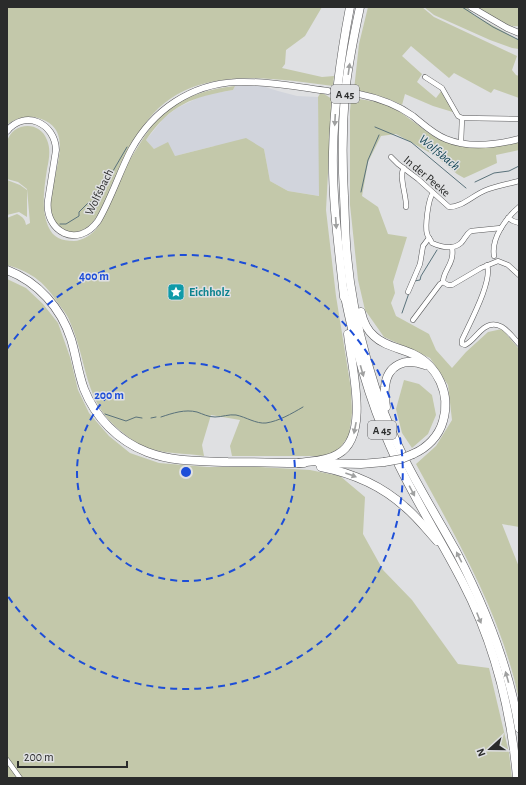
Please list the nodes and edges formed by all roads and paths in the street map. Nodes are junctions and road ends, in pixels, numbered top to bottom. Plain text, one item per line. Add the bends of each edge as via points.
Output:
1 (350, 7) edge
2 (360, 7) edge
3 (471, 7) edge
4 (510, 30) junction
5 (519, 30) edge
6 (519, 34) edge
7 (347, 53) junction
8 (425, 76) dead end
9 (328, 91) tunnel mouth
10 (359, 94) tunnel mouth
11 (462, 118) junction
12 (519, 119) edge
13 (7, 131) edge
14 (519, 139) edge
15 (461, 143) junction
16 (391, 157) dead end
17 (404, 168) junction
18 (519, 182) edge
19 (433, 193) junction
20 (406, 207) dead end
21 (519, 207) edge
22 (508, 218) junction
23 (519, 223) edge
24 (502, 228) junction
25 (429, 238) junction
26 (452, 247) junction
27 (494, 256) dead end
28 (487, 265) junction
29 (7, 270) edge
30 (349, 272) junction
31 (519, 275) edge
32 (443, 282) junction
33 (344, 292) junction
34 (408, 292) dead end
35 (413, 320) dead end
36 (519, 344) edge
37 (433, 371) junction
38 (389, 425) junction
39 (299, 463) junction
40 (449, 556) junction
41 (519, 728) edge
42 (7, 760) edge
43 (20, 778) edge
44 (517, 778) edge

1 - 7 highway, A 45
2 - 7 highway, A 45
3 - 4 main road
4 - 5 main road
4 - 6 main road
30 -> 7 highway, A 45 via 342,158
7 -> 33 highway, A 45 via 335,115 333,152 336,224
8 - 11 street via 442,88 458,116
9 - 13 main road, Wolfsbach via 236,82 207,86 180,98 158,114 143,131 131,150 98,222 80,235 69,235 58,230 49,217 47,209 56,150 52,132 39,122 28,120 18,122
10 - 15 main road via 389,102 440,136
11 - 12 street
11 - 15 street
14 - 15 main road via 493,144
16 - 17 street, In der Peeke
17 - 19 street, In der Peeke
17 - 20 street via 401,175
18 - 19 street, In der Peeke via 485,190 454,207 447,206
19 - 25 street via 429,199 426,227
21 - 22 street
22 - 23 street
22 - 24 street
24 - 26 street via 472,231
24 - 27 street via 497,235
25 - 26 street via 432,243
25 - 34 street via 423,246 420,264
26 - 32 street via 452,257
28 - 31 street via 501,262
28 - 32 street via 452,285
28 - 36 street via 486,282 462,344 473,340 483,329 493,325 500,325 506,329
29 - 39 highway via 34,285 56,309 68,330 88,398 99,416 120,437 147,452 179,460
30 - 37 highway via 362,319 369,332 386,344 422,359
30 - 38 highway, A 45 via 367,359
32 - 35 street
33 -> 39 highway via 356,396 354,434 348,446 337,455
33 -> 40 highway, A 45 via 359,362 382,429
37 - 38 highway via 412,361 401,363 391,371 384,389
37 - 39 highway, bridge via 441,383 445,397 444,418 434,438 425,447 402,459 384,462
41 -> 38 highway, A 45 via 506,674 483,607
39 -> 40 highway via 342,472 389,494 410,512
40 -> 44 highway, A 45 via 476,610 501,683
42 - 43 street

